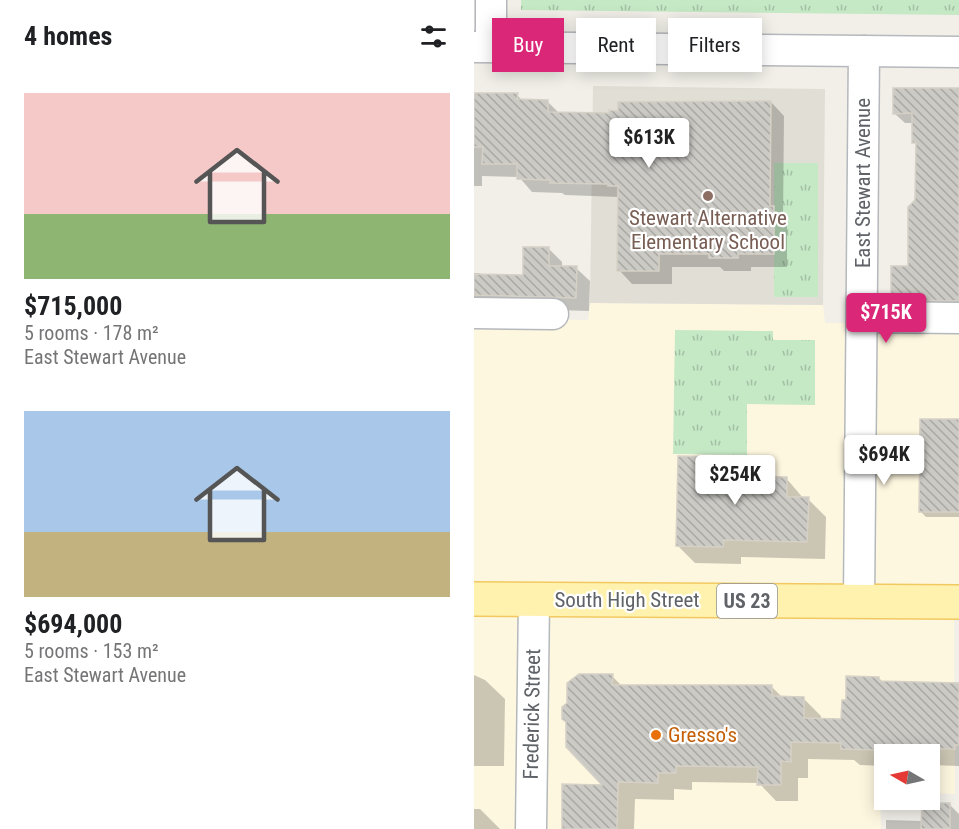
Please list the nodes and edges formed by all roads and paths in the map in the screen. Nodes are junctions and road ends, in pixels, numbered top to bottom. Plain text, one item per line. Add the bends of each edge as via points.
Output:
1 (491, 0) edge
2 (482, 47) edge
3 (864, 51) junction
4 (959, 52) edge
5 (474, 313) edge
6 (552, 314) dead end
7 (862, 317) junction
8 (959, 318) edge
9 (474, 599) edge
10 (534, 600) junction
11 (859, 602) junction
12 (959, 602) edge
13 (531, 829) edge

1 - 2 street
2 - 3 street
3 - 4 street
3 - 7 street, East Stewart Avenue
5 - 6 street
7 - 8 street
7 - 11 street, East Stewart Avenue
9 - 10 main road, South High Street / US 23
10 - 11 main road, South High Street / US 23
10 - 13 street, Frederick Street
11 - 12 main road, South High Street / US 23

